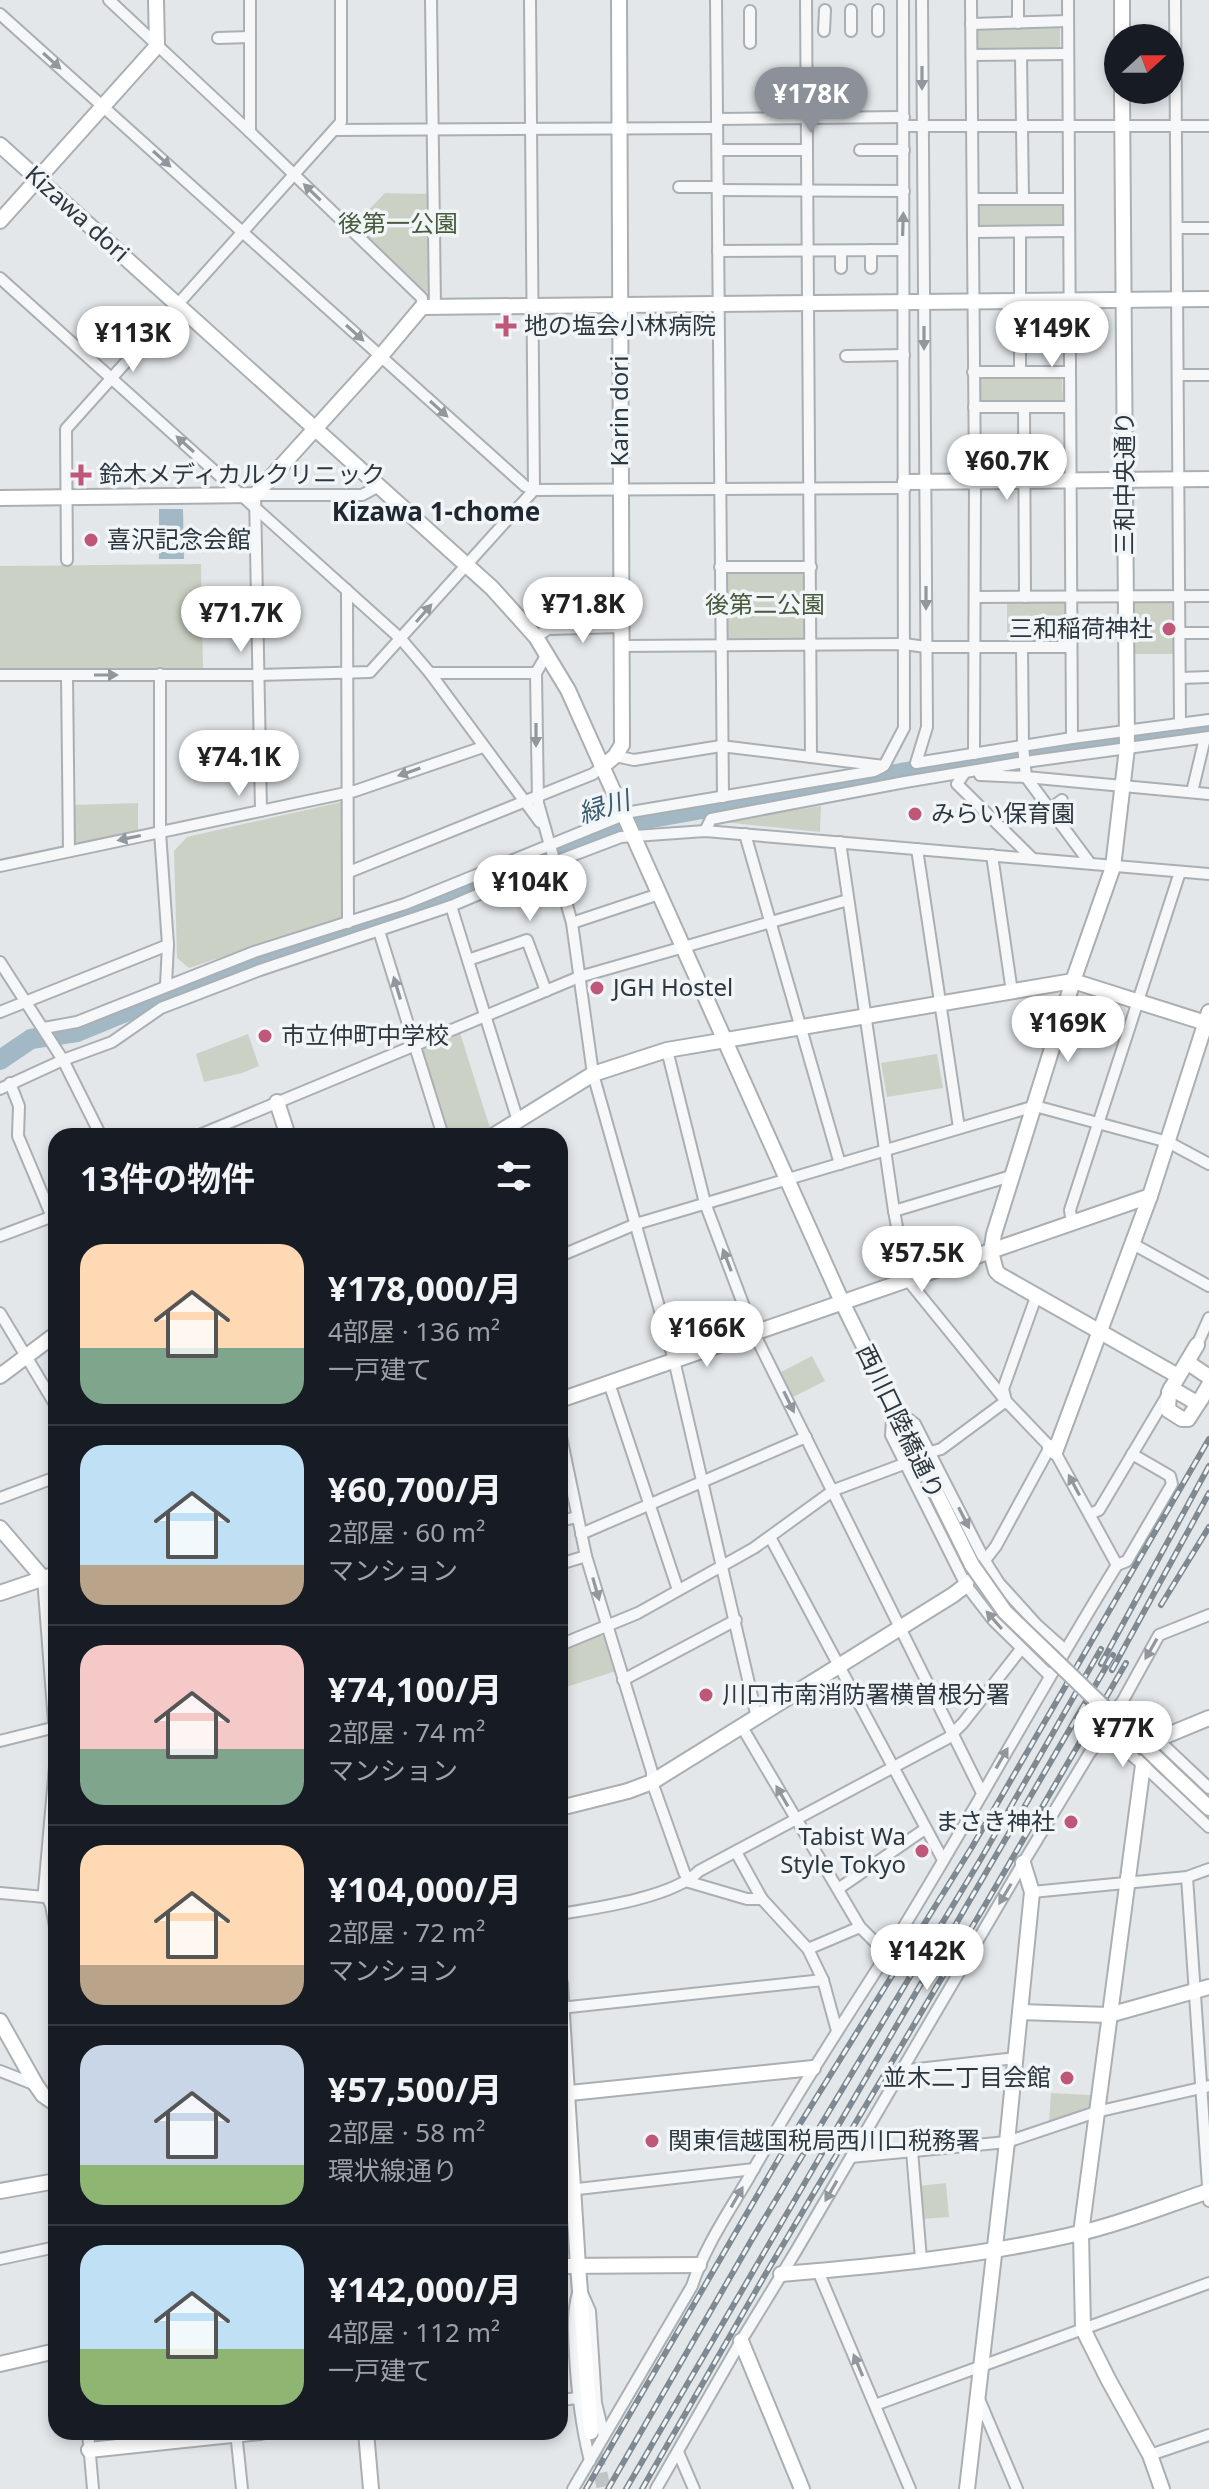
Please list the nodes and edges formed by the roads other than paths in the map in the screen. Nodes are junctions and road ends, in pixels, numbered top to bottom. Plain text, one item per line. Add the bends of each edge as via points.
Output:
1 (109, 0) edge
2 (156, 0) edge
3 (250, 0) edge
4 (341, 0) edge
5 (431, 0) edge
6 (530, 0) edge
7 (619, 0) edge
8 (716, 0) edge
9 (806, 0) edge
10 (903, 0) edge
11 (922, 0) edge
12 (971, 0) edge
13 (1018, 0) edge
14 (1068, 0) edge
15 (1122, 0) edge
16 (1175, 0) edge
17 (825, 10) dead end
18 (851, 10) dead end
19 (878, 10) dead end
20 (750, 11) dead end
21 (0, 14) edge
22 (1068, 21) junction
23 (1018, 23) junction
24 (971, 24) junction
25 (1122, 24) edge
26 (824, 31) dead end
27 (851, 31) dead end
28 (878, 31) dead end
29 (250, 37) junction
30 (218, 38) dead end
31 (750, 43) dead end
32 (157, 46) junction
33 (1068, 54) junction
34 (972, 55) junction
35 (1021, 55) junction
36 (1122, 104) edge
37 (104, 107) junction
38 (807, 118) junction
39 (904, 122) junction
40 (717, 123) junction
41 (1069, 126) junction
42 (1175, 126) junction
43 (1209, 126) edge
44 (923, 127) junction
45 (972, 127) junction
46 (1021, 127) junction
47 (1123, 127) junction
48 (530, 128) junction
49 (619, 128) junction
50 (335, 130) junction
51 (432, 130) junction
52 (250, 132) junction
53 (0, 145) edge
54 (718, 150) junction
55 (807, 150) junction
56 (860, 150) dead end
57 (904, 150) junction
58 (294, 174) junction
59 (39, 180) junction
60 (679, 187) dead end
61 (718, 188) junction
62 (807, 191) junction
63 (904, 191) junction
64 (973, 199) junction
65 (1023, 199) junction
66 (1069, 199) junction
67 (0, 221) edge
68 (1177, 228) junction
69 (1209, 228) edge
70 (1069, 231) junction
71 (243, 232) junction
72 (973, 232) junction
73 (1020, 232) junction
74 (871, 250) junction
75 (903, 250) junction
76 (718, 251) junction
77 (808, 251) junction
78 (841, 251) junction
79 (841, 268) dead end
80 (871, 268) dead end
81 (0, 278) edge
82 (1209, 299) edge
83 (1123, 300) junction
84 (1177, 300) junction
85 (924, 301) junction
86 (972, 301) junction
87 (1020, 301) junction
88 (1069, 301) junction
89 (808, 302) junction
90 (903, 302) junction
91 (717, 303) junction
92 (177, 304) junction
93 (620, 304) junction
94 (531, 305) junction
95 (429, 307) junction
96 (904, 355) junction
97 (846, 356) dead end
98 (380, 357) junction
99 (973, 372) junction
100 (1020, 372) junction
101 (1069, 372) junction
102 (1178, 375) junction
103 (1209, 375) edge
104 (112, 378) junction
105 (974, 407) junction
106 (1024, 407) junction
107 (1069, 407) junction
108 (315, 428) junction
109 (1125, 479) junction
110 (1179, 479) junction
111 (1209, 479) edge
112 (1023, 480) junction
113 (1070, 480) junction
114 (975, 481) junction
115 (925, 482) junction
116 (905, 485) junction
117 (379, 486) junction
118 (810, 489) junction
119 (534, 490) junction
120 (720, 490) junction
121 (621, 491) junction
122 (66, 497) junction
123 (0, 498) edge
124 (251, 499) junction
125 (67, 560) dead end
126 (467, 565) junction
127 (720, 567) junction
128 (811, 567) junction
129 (347, 590) junction
130 (1125, 596) junction
131 (1179, 596) junction
132 (1209, 596) edge
133 (976, 597) junction
134 (1025, 597) junction
135 (1070, 597) junction
136 (621, 627) junction
137 (1180, 633) junction
138 (1209, 633) edge
139 (536, 637) junction
140 (401, 639) junction
141 (812, 644) junction
142 (904, 644) junction
143 (720, 645) junction
144 (621, 646) junction
145 (926, 647) junction
146 (975, 647) junction
147 (1022, 647) junction
148 (1071, 647) junction
149 (547, 654) junction
150 (347, 673) junction
151 (430, 673) junction
152 (536, 673) junction
153 (160, 674) junction
154 (0, 675) edge
155 (67, 675) junction
156 (258, 675) junction
157 (1209, 677) edge
158 (1180, 678) junction
159 (1209, 720) edge
160 (1180, 724) junction
161 (1126, 731) junction
162 (1072, 738) junction
163 (1207, 738) edge
164 (721, 746) junction
165 (1023, 746) junction
166 (483, 747) junction
167 (1127, 748) junction
168 (974, 754) junction
169 (615, 756) junction
170 (811, 757) junction
171 (1025, 762) junction
172 (884, 766) junction
173 (602, 767) junction
174 (962, 774) junction
175 (1026, 777) junction
176 (1122, 786) junction
177 (349, 792) junction
178 (1192, 792) junction
179 (1209, 794) edge
180 (537, 796) junction
181 (723, 797) junction
182 (1062, 800) dead end
183 (524, 801) junction
184 (1050, 809) junction
185 (261, 811) junction
186 (624, 816) junction
187 (546, 830) junction
188 (705, 831) junction
189 (160, 832) junction
190 (745, 834) junction
191 (632, 835) junction
192 (840, 842) junction
193 (550, 844) junction
194 (917, 849) junction
195 (69, 851) junction
196 (992, 855) junction
197 (1031, 857) junction
198 (555, 861) junction
199 (1089, 862) junction
200 (0, 866) edge
201 (1113, 867) junction
202 (349, 872) junction
203 (1180, 872) junction
204 (1209, 874) edge
205 (659, 894) junction
206 (848, 900) junction
207 (451, 906) junction
208 (348, 923) junction
209 (572, 923) junction
210 (769, 923) junction
211 (379, 931) junction
212 (168, 945) junction
213 (682, 946) junction
214 (468, 960) junction
215 (0, 962) edge
216 (579, 977) junction
217 (1073, 981) junction
218 (166, 985) junction
219 (546, 991) junction
220 (1012, 992) junction
221 (1139, 1001) junction
222 (26, 1002) junction
223 (940, 1004) junction
224 (0, 1012) edge
225 (485, 1016) junction
226 (865, 1016) junction
227 (1208, 1019) edge
228 (800, 1027) junction
229 (44, 1028) junction
230 (723, 1039) junction
231 (415, 1046) junction
232 (667, 1050) junction
233 (62, 1059) junction
234 (593, 1074) junction
235 (5, 1086) edge
236 (277, 1102) junction
237 (1035, 1106) junction
238 (518, 1121) junction
239 (1099, 1124) junction
240 (97, 1128) edge
241 (216, 1128) edge
242 (285, 1128) edge
243 (441, 1128) edge
244 (506, 1128) edge
245 (959, 1128) junction
246 (1168, 1142) junction
247 (886, 1150) junction
248 (840, 1164) junction
249 (1209, 1164) edge
250 (1011, 1176) junction
251 (787, 1180) junction
252 (1150, 1196) junction
253 (48, 1203) edge
254 (705, 1203) junction
255 (894, 1211) junction
256 (48, 1218) edge
257 (636, 1224) junction
258 (1072, 1224) junction
259 (0, 1236) edge
260 (1133, 1244) junction
261 (991, 1252) junction
262 (568, 1253) edge
263 (907, 1279) junction
264 (1209, 1286) edge
265 (1036, 1297) junction
266 (842, 1302) junction
267 (0, 1313) edge
268 (1209, 1318) edge
269 (1100, 1332) junction
270 (754, 1333) junction
271 (48, 1340) edge
272 (1197, 1345) joint
273 (26, 1356) junction
274 (674, 1360) junction
275 (0, 1376) edge
276 (1209, 1377) edge
277 (1176, 1380) junction
278 (609, 1383) junction
279 (1209, 1385) edge
280 (48, 1393) edge
281 (568, 1397) edge
282 (1006, 1401) junction
283 (893, 1407) junction
284 (806, 1437) junction
285 (1052, 1449) junction
286 (931, 1452) junction
287 (1132, 1454) junction
288 (904, 1464) junction
289 (568, 1472) edge
290 (48, 1480) edge
291 (703, 1481) junction
292 (834, 1490) junction
293 (0, 1498) edge
294 (648, 1505) junction
295 (1090, 1514) junction
296 (577, 1517) junction
297 (568, 1519) edge
298 (0, 1528) edge
299 (581, 1534) junction
300 (770, 1537) junction
301 (586, 1556) junction
302 (568, 1562) edge
303 (978, 1563) junction
304 (723, 1564) junction
305 (1117, 1565) junction
306 (48, 1575) edge
307 (48, 1576) edge
308 (48, 1585) edge
309 (966, 1585) junction
310 (678, 1590) junction
311 (0, 1593) edge
312 (1209, 1615) edge
313 (736, 1620) junction
314 (607, 1627) junction
315 (902, 1627) junction
316 (48, 1631) edge
317 (568, 1642) edge
318 (1021, 1649) junction
319 (1064, 1649) junction
320 (840, 1666) junction
321 (1049, 1675) junction
322 (623, 1680) junction
323 (1120, 1704) junction
324 (757, 1718) junction
325 (1209, 1718) edge
326 (742, 1727) junction
327 (48, 1729) edge
328 (1105, 1733) junction
329 (953, 1734) junction
330 (1158, 1739) junction
331 (0, 1741) edge
332 (1143, 1765) junction
333 (894, 1767) junction
334 (652, 1782) junction
335 (1209, 1788) edge
336 (982, 1793) junction
337 (568, 1804) edge
338 (1209, 1808) edge
339 (796, 1819) junction
340 (1209, 1827) edge
341 (925, 1829) junction
342 (48, 1846) edge
343 (736, 1852) junction
344 (943, 1860) junction
345 (1023, 1863) junction
346 (1209, 1869) edge
347 (1187, 1877) junction
348 (689, 1882) junction
349 (1126, 1883) junction
350 (838, 1889) junction
351 (1032, 1892) junction
352 (0, 1893) edge
353 (48, 1894) edge
354 (48, 1897) edge
355 (762, 1899) junction
356 (568, 1913) edge
357 (860, 1927) junction
358 (808, 1949) junction
359 (887, 1954) junction
360 (823, 1980) junction
361 (1202, 1990) edge
362 (568, 2007) edge
363 (1020, 2012) junction
364 (1109, 2015) junction
365 (0, 2021) edge
366 (837, 2031) junction
367 (1016, 2058) junction
368 (813, 2068) junction
369 (0, 2071) edge
370 (900, 2071) junction
371 (36, 2085) junction
372 (1204, 2087) edge
373 (568, 2093) edge
374 (48, 2098) edge
375 (1096, 2112) junction
376 (1007, 2142) junction
377 (912, 2151) junction
378 (851, 2157) junction
379 (754, 2169) junction
380 (48, 2182) edge
381 (568, 2190) edge
382 (0, 2191) edge
383 (1208, 2191) edge
384 (1209, 2201) edge
385 (568, 2203) edge
386 (1081, 2233) junction
387 (48, 2249) edge
388 (994, 2249) junction
389 (0, 2259) edge
390 (921, 2259) junction
391 (699, 2265) junction
392 (568, 2266) edge
393 (578, 2266) junction
394 (818, 2271) junction
395 (781, 2274) junction
396 (1209, 2283) edge
397 (579, 2286) junction
398 (1083, 2329) junction
399 (741, 2341) junction
400 (48, 2353) edge
401 (0, 2364) edge
402 (981, 2366) junction
403 (978, 2395) junction
404 (578, 2398) junction
405 (568, 2399) edge
406 (875, 2405) junction
407 (598, 2434) junction
408 (1209, 2435) edge
409 (88, 2440) edge
410 (175, 2440) edge
411 (237, 2440) edge
412 (367, 2440) edge
413 (89, 2450) junction
414 (678, 2452) junction
415 (1150, 2455) junction
416 (590, 2461) junction
417 (93, 2489) edge
418 (242, 2489) edge
419 (371, 2489) edge
420 (573, 2489) edge
421 (656, 2489) edge
422 (694, 2489) edge
423 (802, 2489) edge
424 (910, 2489) edge
425 (967, 2489) edge
426 (1017, 2489) edge
427 (1162, 2489) edge

1 - 32 street
2 - 32 street
3 - 29 street
4 - 50 street via 341,122
5 - 51 street
6 - 48 street
7 - 49 street, Karin dori
8 - 40 street
9 - 38 street
10 - 39 street
11 -> 44 street
12 - 24 street
13 - 23 street
14 - 22 street
15 - 25 street
16 - 42 street
17 - 26 street
18 - 27 street
19 - 28 street
20 - 31 street
21 -> 37 street
22 - 23 street
22 - 33 street
23 - 24 street
24 - 34 street
29 - 30 street
29 - 52 street
32 - 37 street
32 - 52 street
33 - 35 street
33 - 41 street
34 - 35 street
34 - 45 street
35 - 46 street
36 - 47 street, 三和中央通り
37 - 59 street
37 -> 71 street
38 - 39 street
38 - 40 street
38 - 55 street
39 - 44 street
39 - 57 street
40 - 49 street
40 - 54 street
41 - 46 street
41 - 47 street
41 - 66 street
42 - 43 street
42 - 47 street
42 - 68 street
44 - 45 street
44 - 85 street
45 - 46 street
45 - 64 street
46 - 65 street
47 - 83 street, 三和中央通り
48 - 49 street
48 - 51 street
48 - 94 street
49 - 93 street, Karin dori
50 - 51 street
50 - 58 street
51 - 95 street
52 - 58 street
53 - 59 street, Kizawa dori
54 - 55 street
54 - 61 street
55 - 62 street
56 - 57 street
57 - 63 street
58 - 71 street
95 -> 58 street
59 - 67 street
59 - 92 street, Kizawa dori
60 - 61 street
61 - 62 street
61 - 76 street
62 - 63 street
62 - 77 street
75 -> 63 street
64 - 65 street
64 - 72 street
65 - 66 street
66 - 70 street
68 - 69 street
68 - 84 street
70 - 73 street
70 - 88 street
71 - 92 street
71 -> 98 street
72 - 73 street
72 - 86 street
73 - 87 street
74 - 75 street
74 - 78 street
74 - 80 street
75 - 90 street
76 - 77 street
76 - 91 street
77 - 78 street
77 - 89 street
78 - 79 street
81 - 104 street
82 - 84 street
83 - 84 street
83 - 88 street
83 - 109 street, 三和中央通り
84 - 102 street
85 - 86 street
85 - 90 street
85 -> 115 street
86 - 87 street
86 - 99 street
87 - 88 street
87 - 100 street
88 - 101 street
89 - 90 street
89 - 91 street
89 - 118 street
90 - 96 street
91 - 93 street
91 - 120 street
92 - 104 street
92 - 108 street, Kizawa dori
93 - 94 street
93 - 121 street, Karin dori
94 - 95 street
94 - 119 street
95 - 98 street
96 - 97 street
96 - 116 street
98 - 108 street
98 -> 119 street
99 - 100 street
99 - 105 street
100 - 101 street
101 - 107 street
102 - 103 street
102 - 110 street
104 - 122 street via 66,429
124 -> 104 street
105 - 106 street
105 - 114 street
106 - 107 street
106 - 112 street
107 - 113 street
108 - 117 street, Kizawa dori
108 - 124 street
109 - 110 street
109 - 113 street
109 - 130 street, 三和中央通り
110 - 111 street
110 - 131 street
112 - 113 street
112 - 114 street
112 - 134 street
113 - 135 street
114 - 115 street
114 - 133 street
115 - 116 street
115 -> 145 street
116 - 118 street
116 - 142 street
117 - 124 street via 362,495
117 - 126 street, Kizawa dori
118 - 120 street
118 - 128 street
119 - 121 street
119 - 126 street
120 - 121 street
120 - 127 street
121 - 136 street, Karin dori
122 - 123 street
122 - 124 street
122 - 125 street
124 - 129 street
124 - 156 street
126 - 139 street, Kizawa dori
140 -> 126 street
127 - 128 street
127 - 143 street
128 - 141 street
129 - 140 street
129 - 150 street
130 - 131 street
130 - 135 street
130 - 161 street, 三和中央通り
131 - 132 street
131 - 137 street
133 - 134 street
133 - 146 street
134 - 135 street
135 - 148 street
136 - 139 street via 548,629
136 - 144 street, Karin dori
137 - 138 street
137 - 158 street
139 - 149 street, Kizawa dori
140 - 150 street via 370,672
140 - 151 street
141 - 142 street
141 - 143 street
141 - 170 street
142 - 145 street
142 - 172 street via 904,728
143 - 144 street
143 - 164 street
144 - 169 street, Karin dori via 622,745
145 - 146 street
145 - 168 street via 927,727 916,763
146 - 147 street
146 - 168 street
147 - 148 street
147 - 165 street
148 - 162 street
149 - 152 street
149 - 173 street, Kizawa dori
150 - 156 street
150 - 177 street
151 - 152 street
151 - 166 street
152 -> 180 street
155 -> 153 street
153 - 156 street
153 - 189 street
154 - 155 street
155 - 195 street
156 - 185 street
157 - 158 street
158 - 160 street
159 - 160 street
160 - 161 street
161 - 162 street
161 - 167 street, 三和中央通り
162 - 165 street
163 - 167 street
163 - 178 street
164 - 169 street via 634,760
164 - 170 street
164 - 181 street
165 - 168 street
165 - 171 street
166 -> 177 street
166 - 183 street
167 - 171 street
167 - 176 street
169 - 173 street
170 - 172 street
171 - 174 street
171 - 175 street
172 - 181 street
173 - 180 street
173 - 186 street, Kizawa dori
174 - 175 street
174 - 188 street via 726,815 711,819
174 - 197 street via 957,784
175 - 176 street
175 - 184 street
176 - 178 street
176 - 201 street
177 - 185 street
177 - 202 street
178 - 179 street
180 - 183 street
180 - 187 street
181 - 186 street
182 - 184 street
183 - 187 street
183 - 202 street
184 - 199 street
185 - 189 street
186 - 191 street, Kizawa dori
186 - 193 street
187 - 193 street
188 - 190 street
188 - 191 street
189 -> 195 street
189 - 212 street
190 - 192 street
190 - 210 street
191 - 198 street
191 - 205 street, 西川口陸橋通り
192 - 194 street
192 - 206 street
193 - 198 street
193 - 208 street
194 - 196 street
194 - 223 street
195 - 200 street
196 - 197 street
196 - 220 street
197 - 199 street
198 - 207 street
198 - 209 street
199 - 201 street
201 - 203 street
201 - 217 street
202 - 208 street
203 - 204 street
203 - 221 street
205 - 209 street
205 - 213 street, 西川口陸橋通り
206 - 210 street
206 - 226 street
207 - 211 street
207 - 214 street
208 - 218 street
209 - 216 street
210 - 213 street
210 - 228 street
231 -> 211 street
211 - 233 street via 161,1008 112,1042
212 - 218 street
212 - 222 street
213 - 216 street
213 - 230 street, 西川口陸橋通り
214 - 219 street via 527,940
214 - 225 street
215 - 222 street
216 - 219 street
216 - 234 street
217 - 220 street
217 - 221 street
217 - 237 street
218 - 229 street via 77,1022
219 - 225 street
220 - 223 street
221 - 227 street
221 - 239 street
222 - 224 street
222 - 229 street
223 - 226 street
223 - 245 street
225 - 231 street
225 - 238 street
226 - 228 street
226 - 247 street
227 - 246 street
228 - 230 street
228 - 248 street
229 - 233 street
230 - 232 street
230 - 251 street, 西川口陸橋通り
231 - 236 street
231 - 243 street
232 - 234 street
232 - 254 street
233 - 235 street
233 - 240 street
234 - 238 street
234 - 257 street
235 - 253 street via 19,1106 18,1136
236 - 241 street
236 - 242 street
237 - 239 street
237 - 245 street
237 - 250 street
238 - 244 street
239 - 246 street
239 - 258 street via 1070,1210
245 - 247 street
246 - 249 street
246 - 252 street
247 - 248 street
247 - 255 street
248 - 251 street
250 - 255 street
250 - 261 street
251 - 254 street
251 - 266 street, 西川口陸橋通り
252 - 258 street
252 - 260 street
254 - 257 street
270 -> 254 street
255 - 263 street
256 - 259 street
257 - 262 street
257 - 274 street
258 - 261 street
260 - 264 street
260 - 269 street
261 - 263 street
261 - 265 street via 1000,1275
263 - 266 street
263 - 282 street
265 - 269 street
265 - 282 street via 1003,1389
266 - 270 street
266 - 283 street, 西川口陸橋通り
267 - 273 street
268 - 272 street
269 - 277 street via 1163,1367
269 - 285 street
270 - 274 street
270 -> 284 street
271 - 273 street
272 - 277 street
273 - 275 street
273 - 280 street
274 - 278 street
274 - 291 street
276 - 277 street
277 - 279 street via 1168,1410 1182,1419 1190,1417
277 - 287 street
278 - 281 street
278 - 294 street
282 - 285 street
282 - 286 street
283 - 286 street via 915,1424
283 - 288 street via 891,1435
283 - 303 street, 西川口陸橋通り
284 - 291 street
284 - 292 street
295 -> 285 street
285 - 303 street via 996,1546
286 -> 303 street
287 - 295 street via 1099,1510
287 - 305 street via 1170,1476 1172,1484 1127,1561
288 - 292 street
288 - 309 street
289 - 296 street
290 - 293 street
291 - 294 street
291 - 304 street
292 - 300 street
292 - 315 street
294 - 299 street
294 - 310 street
295 - 305 street
296 - 297 street
296 - 299 street
298 - 306 street
299 - 301 street
300 - 304 street
300 - 320 street
301 - 302 street
301 -> 314 street
303 - 309 street
303 - 319 street
303 - 338 street, 西川口陸橋通り, bridge via 1005,1612
304 - 310 street
304 - 313 street
305 - 319 street
307 - 311 street
308 - 316 street
309 - 315 street
318 -> 309 street
310 - 314 street
312 -> 323 street via 1159,1635
313 - 322 street
313 - 324 street
314 - 317 street
314 - 322 street
315 - 320 street
315 - 329 street
318 - 321 street
318 - 329 street
319 - 321 street
320 - 324 street
320 - 333 street
336 -> 321 street
322 - 334 street
323 - 328 street
323 - 330 street
324 - 326 street
325 - 330 street
326 - 334 street
339 -> 326 street
327 - 331 street
328 - 332 street
328 - 345 street
329 - 333 street
329 - 336 street
330 - 332 street
330 - 335 street
332 - 340 street
332 - 349 street
333 - 339 street
333 - 341 street
334 - 337 street
334 - 348 street
336 - 344 street
339 - 343 street
339 - 350 street
341 - 344 street
341 - 350 street
342 - 353 street
343 - 348 street
343 - 355 street
344 - 359 street
345 - 351 street
345 -> 370 street
346 - 347 street
347 - 349 street
347 - 361 street
348 - 355 street
348 - 356 street
349 - 351 street
349 - 364 street
350 - 357 street
351 - 363 street
352 - 354 street
355 - 358 street
357 - 358 street
357 - 359 street
358 - 360 street
359 - 366 street
360 - 362 street
360 - 366 street
361 - 364 street
361 - 372 street
363 - 364 street
363 - 367 street
364 - 375 street
365 - 371 street
366 - 368 street
367 - 370 street
367 - 376 street
368 - 373 street
368 - 379 street
369 - 371 street
370 - 378 street
371 - 374 street
372 - 375 street
372 - 383 street
375 - 376 street
375 - 386 street
376 - 377 street
376 - 388 street
377 - 378 street
377 - 390 street
378 -> 395 street
379 - 381 street
391 -> 379 street
380 - 382 street
383 - 384 street
383 - 386 street
385 - 393 street
386 - 388 street
386 - 398 street
387 - 389 street
388 - 390 street
388 - 402 street
390 - 394 street
391 - 393 street
391 - 407 street via 692,2286
392 - 393 street
393 - 397 street
394 - 395 street
406 -> 394 street
395 - 399 street
396 - 398 street
397 - 404 street via 573,2310
397 - 407 street
398 - 402 street
398 - 415 street
399 - 414 street
399 - 423 street
400 - 401 street
402 - 403 street
402 - 406 street
403 - 425 street
403 - 426 street
404 - 405 street
404 - 416 street
406 - 424 street
407 - 416 street
408 - 415 street
409 - 413 street
410 - 413 street
411 - 418 street
412 - 419 street
413 - 417 street
414 - 421 street
414 - 422 street
415 - 427 street
416 - 420 street

